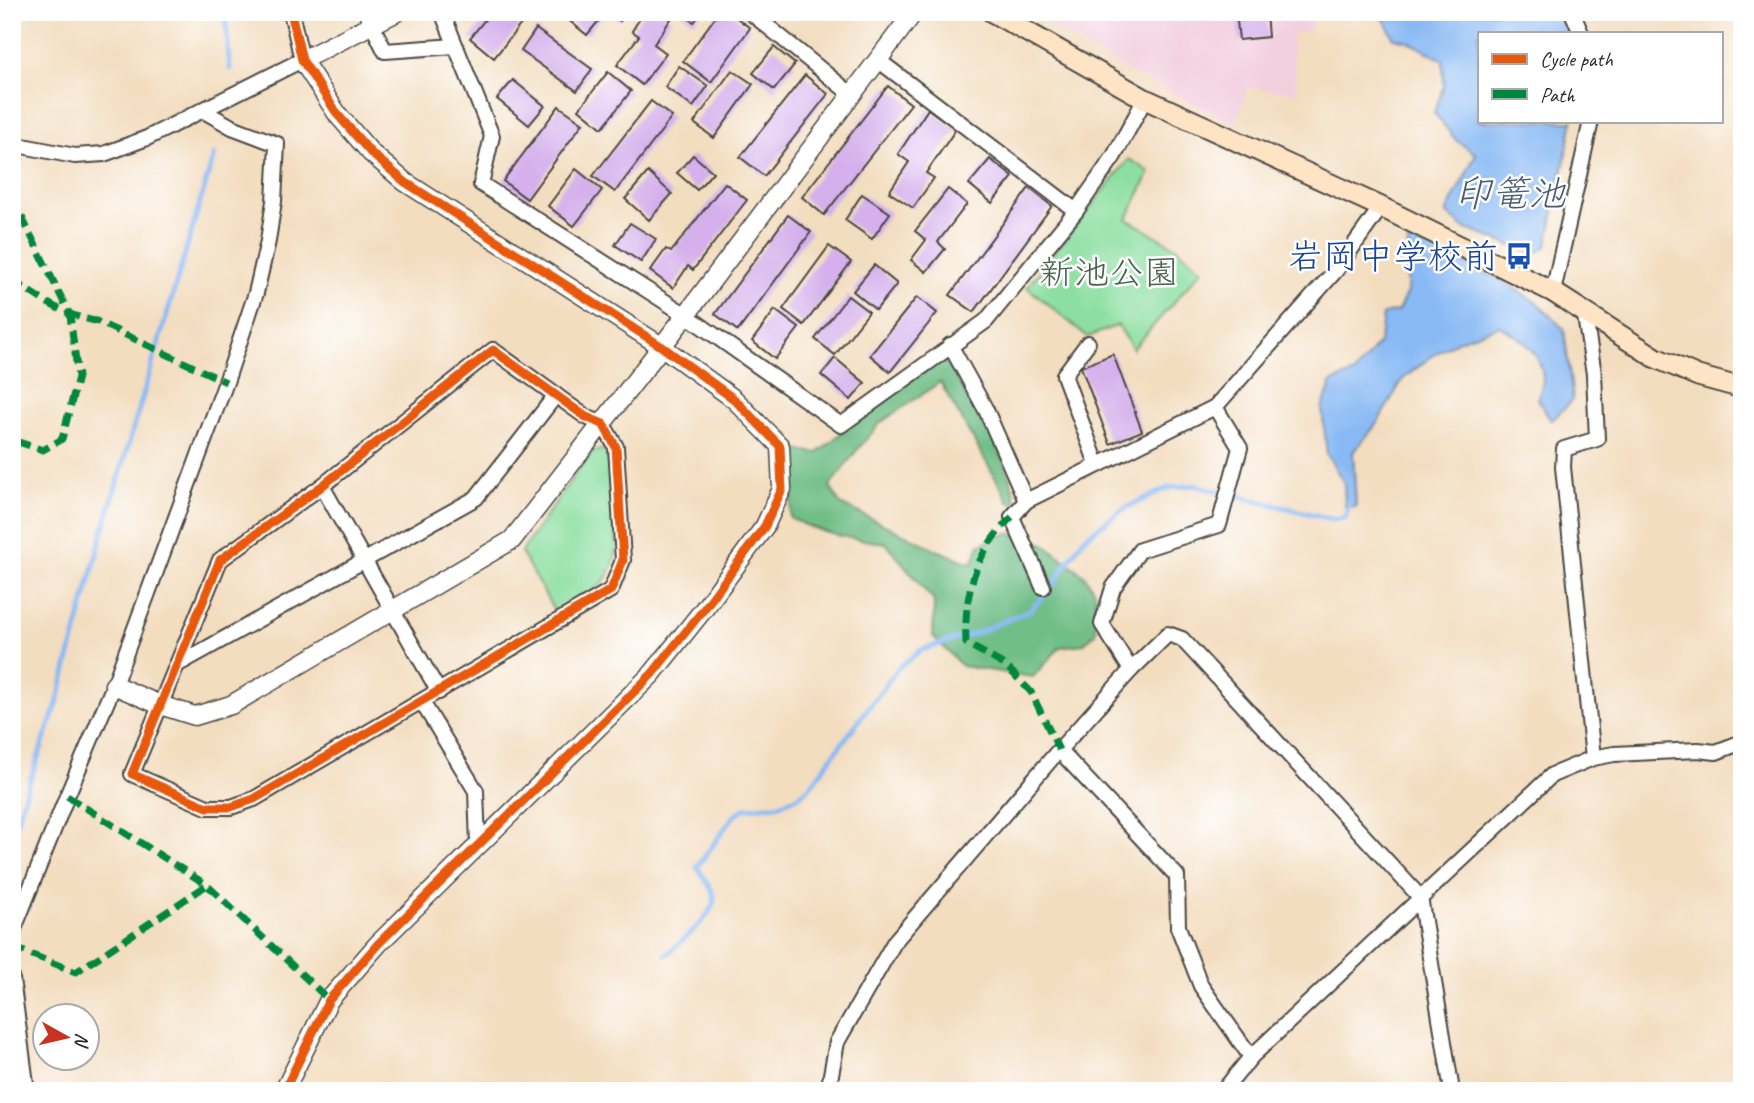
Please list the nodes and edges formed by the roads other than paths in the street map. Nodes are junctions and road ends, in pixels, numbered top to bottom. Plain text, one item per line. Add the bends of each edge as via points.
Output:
1 (291, 12) edge
2 (397, 12) edge
3 (442, 12) edge
4 (750, 12) edge
5 (914, 12) edge
6 (992, 12) edge
7 (1573, 12) edge
8 (369, 19) edge
9 (1581, 32) edge
10 (455, 46) junction
11 (302, 60) junction
12 (878, 60) junction
13 (852, 95) junction
14 (1145, 99) junction
15 (202, 110) junction
16 (1591, 122) edge
17 (12, 144) edge
18 (1381, 207) junction
19 (1076, 211) junction
20 (1553, 292) junction
21 (1584, 310) junction
22 (686, 315) junction
23 (1088, 343) dead end
24 (950, 345) junction
25 (661, 346) junction
26 (1742, 388) edge
27 (556, 395) junction
28 (1215, 407) junction
29 (603, 424) junction
30 (1097, 464) junction
31 (322, 486) junction
32 (1026, 501) junction
33 (364, 560) junction
34 (1043, 587) dead end
35 (391, 611) junction
36 (177, 665) junction
37 (1131, 670) junction
38 (114, 685) junction
39 (439, 692) junction
40 (422, 702) junction
41 (160, 705) junction
42 (1742, 742) edge
43 (1059, 750) junction
44 (1593, 758) junction
45 (478, 844) junction
46 (1420, 897) junction
47 (12, 934) edge
48 (12, 979) edge
49 (1251, 1057) junction
50 (27, 1091) edge
51 (284, 1091) edge
52 (828, 1091) edge
53 (1223, 1091) edge
54 (1452, 1091) edge

1 - 11 street
2 - 8 street
3 - 10 street
4 - 13 street
5 - 12 street
6 - 14 main road
7 - 9 street
8 - 10 street via 384,51
8 - 11 street
10 - 22 street via 492,136 481,184
11 - 15 street
11 - 25 street via 338,115 371,153 405,182
12 - 13 street
12 - 19 street
13 - 22 street
14 - 18 main road
14 - 19 street via 1114,156
15 - 17 street via 104,154 75,156
15 - 38 street via 277,144 268,241 226,382
16 - 20 street
18 - 20 main road
18 - 28 street via 1337,270
19 - 24 street via 986,321
20 - 21 main road
21 - 26 main road via 1656,358
21 - 44 street via 1594,374 1597,439 1564,449 1563,467
22 - 24 street via 841,425
22 - 25 street
23 - 30 street via 1064,375
24 - 32 street
25 - 29 street
25 - 45 street via 734,398 780,446 782,489 765,526 652,674
27 - 29 street
27 - 31 street via 493,350
27 - 33 street via 476,498
28 - 30 street
28 - 37 street via 1240,448 1219,525 1140,550 1113,588 1102,624
29 - 35 street via 512,540
29 - 39 street via 616,447 622,560 611,590
30 - 32 street
31 - 33 street
31 - 36 street via 220,560
32 - 34 street via 1012,517
33 - 35 street
33 - 36 street
35 - 39 street
35 - 41 street via 231,705 195,716
36 - 41 street
37 - 43 street
37 - 46 street via 1168,634 1182,639
38 - 41 street
38 - 47 street
39 - 40 street
40 - 41 street via 254,799 231,807 207,807 132,774
40 - 45 street via 477,791
42 - 44 street via 1716,752
43 - 49 street via 1177,876 1178,927 1201,986
43 - 52 street via 895,940 837,1042
44 - 46 street via 1552,775
45 - 51 street via 329,1000
46 - 49 street
46 - 54 street
48 - 50 street
49 - 53 street

